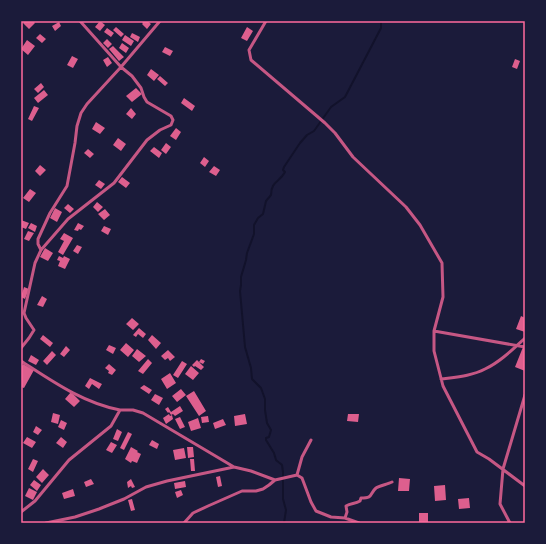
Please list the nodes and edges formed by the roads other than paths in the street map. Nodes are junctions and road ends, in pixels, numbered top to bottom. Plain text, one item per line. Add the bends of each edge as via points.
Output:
1 (80, 21) edge
2 (160, 21) edge
3 (266, 21) edge
4 (121, 67) junction
5 (41, 250) junction
6 (434, 331) junction
7 (525, 338) edge
8 (518, 345) junction
9 (525, 347) edge
10 (21, 348) edge
11 (21, 361) edge
12 (442, 379) junction
13 (525, 394) edge
14 (120, 410) junction
15 (311, 440) dead end
16 (234, 467) junction
17 (503, 469) junction
18 (297, 475) junction
19 (275, 480) junction
20 (392, 482) dead end
21 (525, 486) edge
22 (21, 512) edge
23 (345, 518) junction
24 (46, 523) edge
25 (184, 523) edge
26 (359, 523) edge
27 (510, 523) edge

1 - 4 street
2 - 4 street
3 - 6 street via 249,50 251,60 325,123 353,157 406,208 420,225 442,263 443,297
4 - 5 street via 81,113 67,186 38,239
4 - 5 street via 141,88 147,102 172,116 171,125 147,140 114,183 68,219
5 - 10 street via 35,263 24,313 34,330
6 - 8 street
6 - 12 street via 434,351
7 - 8 street
8 - 9 street
8 - 12 street via 484,370
11 - 14 street via 82,398
12 - 17 street via 477,452
13 - 17 street
14 - 16 street via 133,410 143,414
14 - 22 street via 111,426 69,460 35,502
15 - 18 street via 302,457
16 - 19 street
16 - 24 street via 146,487 99,509
17 - 21 street
17 - 27 street via 500,504
18 - 19 street
18 - 23 street via 302,478 316,511 330,518
19 - 25 street via 263,489 242,491 198,510
20 - 23 street via 377,487 371,496 346,506
23 - 26 street

